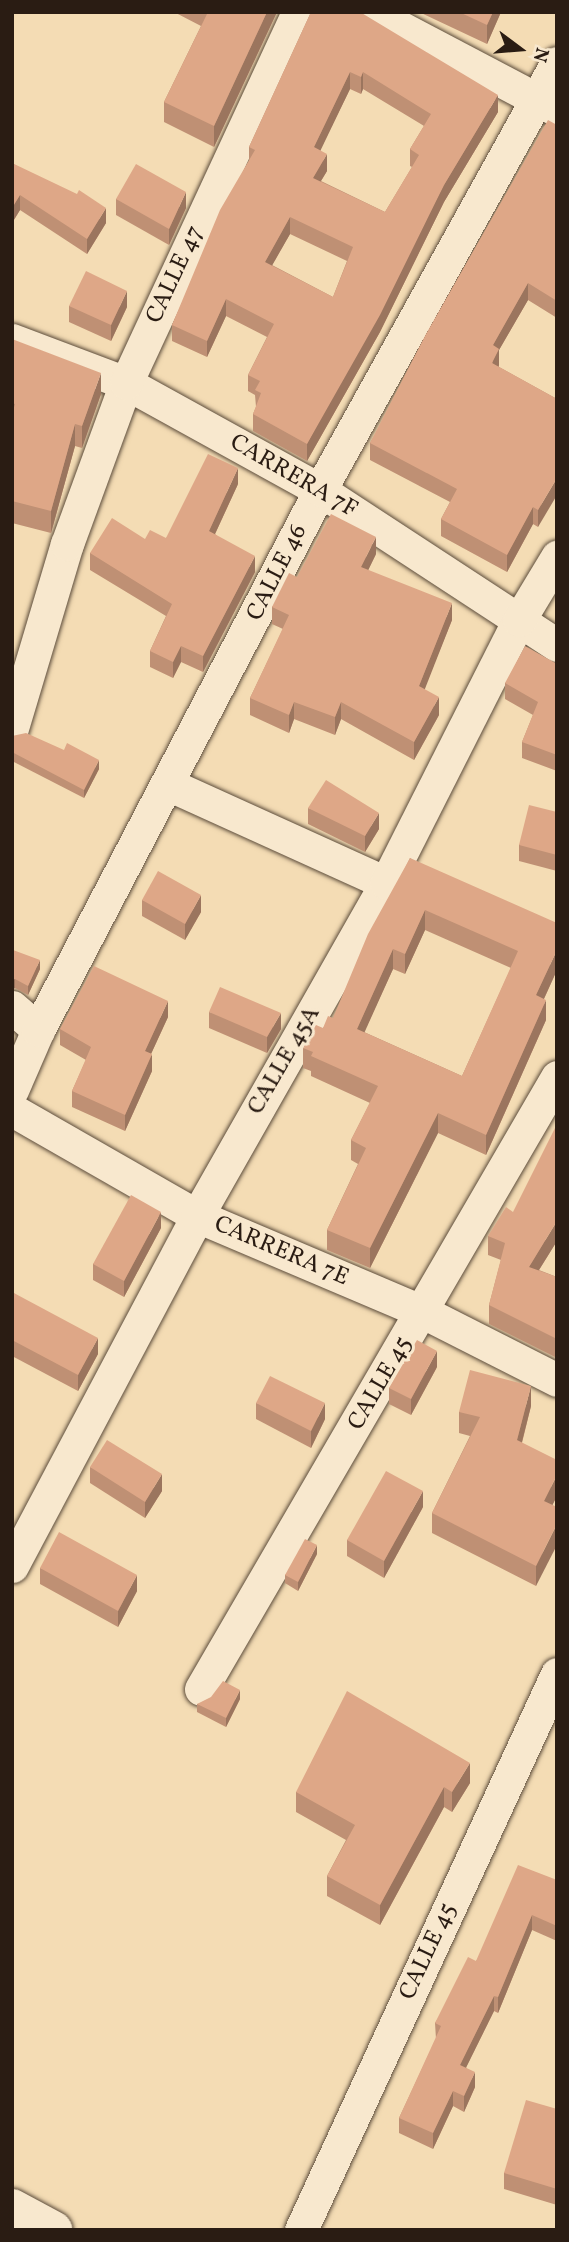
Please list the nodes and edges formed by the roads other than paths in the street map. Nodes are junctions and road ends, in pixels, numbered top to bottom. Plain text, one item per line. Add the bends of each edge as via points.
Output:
1 (298, 12) edge
2 (371, 12) edge
3 (557, 63) edge
4 (547, 104) edge
5 (12, 340) edge
6 (126, 383) junction
7 (320, 491) junction
8 (557, 557) edge
9 (519, 620) junction
10 (557, 645) edge
11 (12, 728) edge
12 (170, 785) junction
13 (386, 883) junction
14 (12, 1007) edge
15 (38, 1030) junction
16 (557, 1077) edge
17 (12, 1090) edge
18 (12, 1110) edge
19 (197, 1216) junction
20 (423, 1312) junction
21 (557, 1380) edge
22 (12, 1566) edge
23 (557, 1674) edge
24 (201, 1689) dead end
25 (12, 2208) edge
26 (53, 2230) edge
27 (301, 2230) edge

1 - 6 street, CALLE 47
2 - 4 street
3 - 4 street, CALLE 46
4 - 7 street, CALLE 46
5 - 6 street, CARRERA 7F
6 - 7 street, CARRERA 7F
6 - 11 street, CALLE 47 via 67,544
7 - 9 street, CARRERA 7F
7 - 12 street, CALLE 46
8 - 9 street, CALLE 45A
9 - 10 street, CARRERA 7F
9 - 13 street, CALLE 45A
12 - 13 street
12 - 15 street, CALLE 46
13 - 19 street, CALLE 45A
14 - 15 street
15 - 17 street, CALLE 46
16 - 20 street, CALLE 45
18 - 19 street, CARRERA 7E
19 - 20 street, CARRERA 7E
19 - 22 street, CALLE 45A
20 - 21 street, CARRERA 7E
20 - 24 street, CALLE 45
23 - 27 street, CALLE 45
25 - 26 main road

